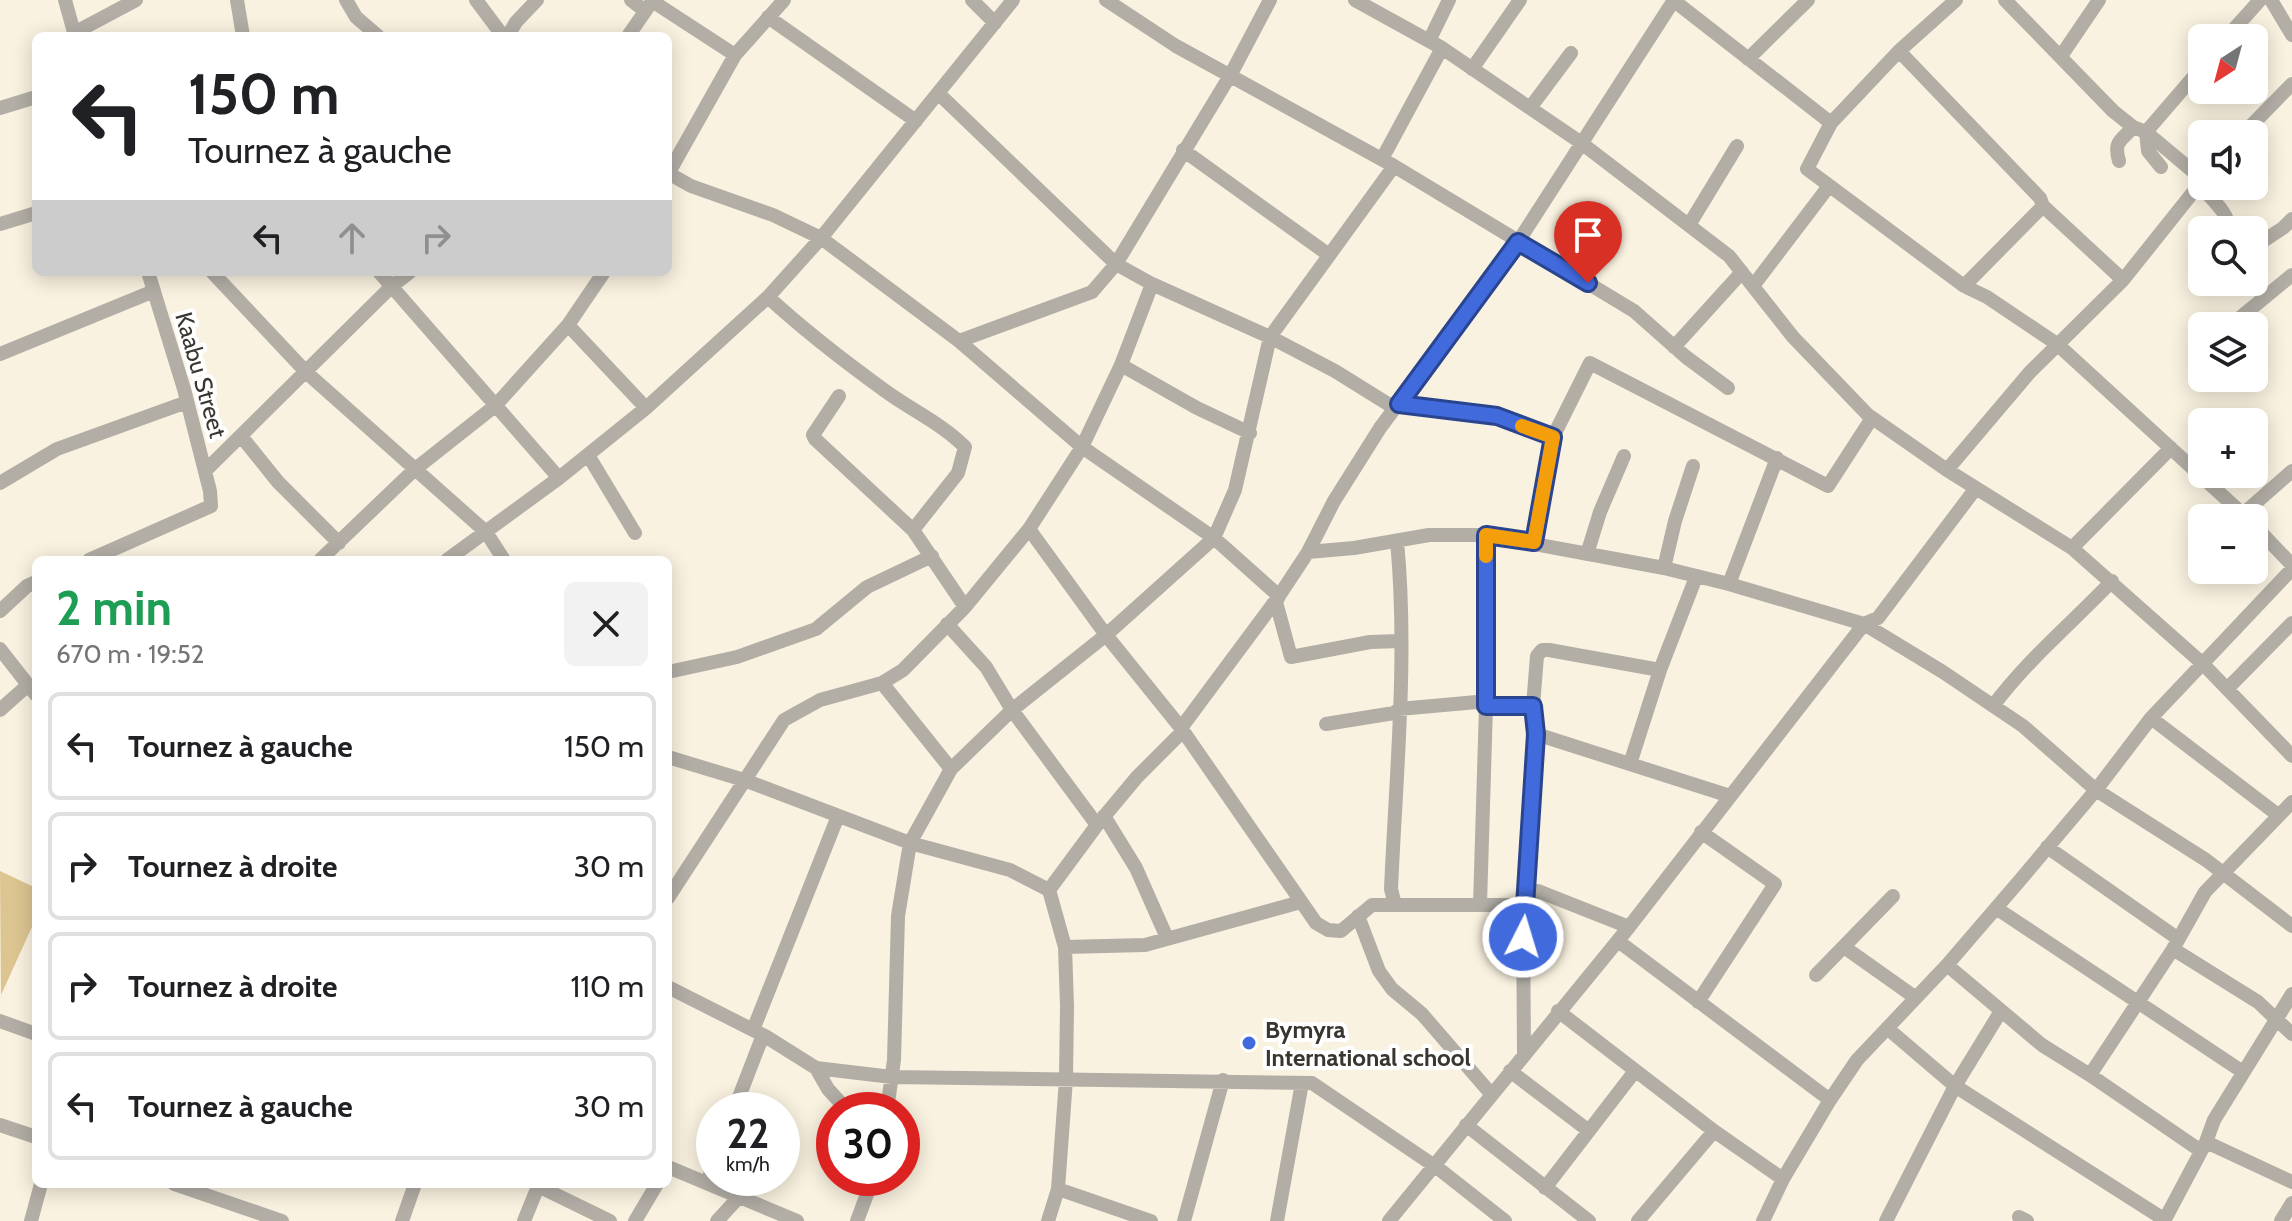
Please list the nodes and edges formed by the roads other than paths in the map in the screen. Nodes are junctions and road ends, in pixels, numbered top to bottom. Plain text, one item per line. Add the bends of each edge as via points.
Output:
1 (65, 0) edge
2 (136, 0) edge
3 (237, 0) edge
4 (346, 0) edge
5 (476, 0) edge
6 (537, 0) edge
7 (631, 0) edge
8 (784, 0) edge
9 (972, 0) edge
10 (1013, 0) edge
11 (1106, 0) edge
12 (1270, 0) edge
13 (1355, 0) edge
14 (1449, 0) edge
15 (1520, 0) edge
16 (1674, 0) edge
17 (1808, 0) edge
18 (1956, 0) edge
19 (2005, 0) edge
20 (2099, 0) edge
21 (2260, 0) edge
22 (2271, 0) edge
23 (650, 4) edge
24 (768, 17) junction
25 (995, 23) junction
26 (2239, 24) edge
27 (2290, 28) edge
28 (74, 32) edge
29 (79, 32) edge
30 (242, 32) edge
31 (373, 32) edge
32 (503, 32) edge
33 (509, 32) edge
34 (631, 32) edge
35 (1436, 44) junction
36 (1899, 51) junction
37 (1571, 53) dead end
38 (735, 55) junction
39 (2061, 56) junction
40 (1748, 59) junction
41 (1472, 69) junction
42 (1231, 74) junction
43 (2188, 81) edge
44 (2292, 84) edge
45 (938, 93) junction
46 (32, 98) edge
47 (0, 108) edge
48 (1530, 108) junction
49 (2257, 120) edge
50 (916, 121) junction
51 (1831, 123) junction
52 (2140, 130) junction
53 (1580, 142) junction
54 (1737, 146) dead end
55 (1183, 150) junction
56 (2119, 161) dead end
57 (1388, 162) junction
58 (672, 167) edge
59 (2161, 167) dead end
60 (2188, 170) edge
61 (672, 176) edge
62 (1829, 186) junction
63 (2188, 198) edge
64 (2043, 206) junction
65 (32, 214) edge
66 (0, 224) edge
67 (1689, 225) junction
68 (2289, 228) edge
69 (821, 238) junction
70 (2268, 239) edge
71 (1518, 242) junction
72 (1329, 255) junction
73 (1116, 264) junction
74 (1742, 272) junction
75 (2292, 275) edge
76 (151, 276) edge
77 (216, 276) edge
78 (383, 276) edge
79 (405, 276) edge
80 (601, 276) edge
81 (2123, 280) junction
82 (1152, 284) junction
83 (392, 286) junction
84 (1753, 286) junction
85 (1964, 286) junction
86 (154, 291) junction
87 (768, 297) junction
88 (2247, 312) edge
89 (568, 325) junction
90 (1270, 337) junction
91 (959, 341) junction
92 (2057, 344) junction
93 (1674, 347) junction
94 (0, 354) edge
95 (1121, 365) junction
96 (307, 373) junction
97 (1728, 388) dead end
98 (839, 396) dead end
99 (187, 402) junction
100 (1399, 404) junction
101 (495, 406) junction
102 (646, 408) junction
103 (1872, 418) junction
104 (1250, 433) junction
105 (241, 436) junction
106 (1553, 437) junction
107 (1082, 447) junction
108 (2171, 448) junction
109 (588, 455) junction
110 (1624, 456) dead end
111 (1777, 458) junction
112 (1693, 466) dead end
113 (414, 470) junction
114 (1947, 470) junction
115 (205, 471) junction
116 (2292, 471) edge
117 (559, 478) junction
118 (0, 483) edge
119 (1976, 488) junction
120 (2232, 504) edge
121 (2258, 504) edge
122 (1029, 529) junction
123 (913, 530) junction
124 (486, 532) junction
125 (635, 533) dead end
126 (1486, 535) junction
127 (1214, 538) junction
128 (2268, 540) edge
129 (1397, 541) junction
130 (1534, 542) junction
131 (339, 543) junction
132 (2072, 548) junction
133 (1308, 552) junction
134 (1587, 554) junction
135 (98, 556) edge
136 (324, 556) edge
137 (453, 556) edge
138 (501, 556) edge
139 (932, 556) junction
140 (2292, 567) edge
141 (1664, 568) junction
142 (1696, 577) junction
143 (2112, 581) junction
144 (32, 584) edge
145 (1729, 584) junction
146 (1279, 596) junction
147 (965, 607) junction
148 (0, 611) edge
149 (2292, 623) edge
150 (947, 624) junction
151 (1864, 624) junction
152 (1106, 635) junction
153 (1400, 641) junction
154 (0, 649) edge
155 (2203, 664) junction
156 (1660, 670) junction
157 (672, 671) edge
158 (882, 683) junction
159 (2227, 689) junction
160 (32, 690) edge
161 (1486, 706) junction
162 (1533, 706) junction
163 (1993, 706) junction
164 (1399, 709) junction
165 (0, 710) edge
166 (1012, 710) junction
167 (2151, 718) junction
168 (1326, 724) dead end
169 (1181, 728) junction
170 (1536, 734) junction
171 (2292, 756) edge
172 (672, 758) edge
173 (1630, 764) junction
174 (951, 769) junction
175 (744, 780) junction
176 (2096, 790) junction
177 (1730, 796) junction
178 (2292, 802) edge
179 (2278, 815) junction
180 (838, 816) junction
181 (1101, 821) junction
182 (1701, 832) junction
183 (910, 843) junction
184 (2047, 847) junction
185 (2223, 873) junction
186 (1049, 890) junction
187 (672, 892) edge
188 (1893, 896) dead end
189 (1526, 900) junction
190 (1301, 902) junction
191 (1395, 905) junction
192 (1480, 905) junction
193 (1996, 908) junction
194 (1358, 916) junction
195 (2292, 926) edge
196 (1629, 927) junction
197 (1167, 938) junction
198 (1618, 941) junction
199 (2175, 943) junction
200 (1065, 947) junction
201 (1844, 947) junction
202 (1947, 965) junction
203 (1816, 975) dead end
204 (672, 989) edge
205 (2292, 994) edge
206 (1916, 998) junction
207 (1698, 1002) junction
208 (2136, 1002) junction
209 (1558, 1011) junction
210 (2001, 1011) junction
211 (2275, 1019) junction
212 (0, 1021) edge
213 (1887, 1028) junction
214 (758, 1032) junction
215 (32, 1033) edge
216 (2292, 1034) edge
217 (1524, 1054) junction
218 (816, 1068) junction
219 (1510, 1071) junction
220 (1635, 1071) junction
221 (2243, 1072) junction
222 (2090, 1075) junction
223 (892, 1077) junction
224 (1066, 1079) junction
225 (1223, 1080) junction
226 (1302, 1083) junction
227 (1955, 1086) junction
228 (740, 1092) edge
229 (831, 1092) edge
230 (890, 1092) edge
231 (1492, 1095) junction
232 (1830, 1100) junction
233 (0, 1125) edge
234 (1466, 1125) junction
235 (1589, 1131) junction
236 (1714, 1131) junction
237 (32, 1136) edge
238 (2204, 1146) junction
239 (1435, 1166) junction
240 (672, 1169) edge
241 (696, 1179) edge
242 (1783, 1179) junction
243 (2292, 1182) edge
244 (40, 1188) edge
245 (186, 1188) edge
246 (414, 1188) edge
247 (537, 1188) edge
248 (544, 1188) edge
249 (655, 1188) edge
250 (1545, 1188) junction
251 (1058, 1189) junction
252 (866, 1196) edge
253 (739, 1197) joint
254 (2292, 1203) edge
255 (31, 1221) edge
256 (282, 1221) edge
257 (402, 1221) edge
258 (524, 1221) edge
259 (610, 1221) edge
260 (635, 1221) edge
261 (717, 1221) edge
262 (797, 1221) edge
263 (857, 1221) edge
264 (1048, 1221) edge
265 (1151, 1221) edge
266 (1184, 1221) edge
267 (1277, 1221) edge
268 (1389, 1221) edge
269 (1505, 1221) edge
270 (1589, 1221) edge
271 (1638, 1221) edge
272 (1763, 1221) edge
273 (1886, 1221) edge
274 (2164, 1221) edge
275 (2281, 1221) edge

1 - 28 street
2 - 29 street
3 - 30 street
4 - 31 street
5 - 32 street
6 - 33 street
7 - 23 street
8 - 24 street
9 - 25 street
10 - 25 street
11 - 42 street
12 - 42 street
13 - 35 street
14 - 35 street
15 - 41 street
16 - 40 street
16 - 53 street
17 - 40 street
18 - 36 street
19 - 39 street
20 - 39 street
21 - 26 street
22 - 27 street
23 - 34 street
23 - 38 street
24 - 38 street
24 - 50 street
25 - 45 street
35 - 41 street
35 - 57 street
36 - 51 street
36 - 64 street
37 - 48 street
38 - 58 street
39 - 52 street via 2113,111
40 - 51 street
41 - 48 street
42 - 55 street
42 - 57 street
43 - 52 street
44 - 49 street
45 - 50 street
45 - 73 street
46 - 47 street
48 - 53 street
50 - 69 street
51 - 62 street via 1807,169
52 - 56 street via 2117,143
52 - 59 street
52 - 60 street
53 - 67 street
53 - 71 street
54 - 67 street
55 - 72 street
55 - 73 street
57 - 71 street
57 - 72 street
61 - 69 street
62 - 84 street
62 - 85 street
63 - 81 street
64 - 81 street
64 - 85 street
65 - 66 street
67 - 74 street
68 - 70 street
69 - 87 street
69 - 91 street
71 - 93 street via 1634,311
71 - 100 street
72 - 90 street
73 - 82 street
73 - 91 street via 1092,292
74 - 84 street
74 - 93 street
75 - 88 street
76 - 86 street, Kaabu Street
77 - 96 street
78 - 83 street
79 - 83 street
80 - 89 street
81 - 92 street
82 - 90 street
82 - 95 street
83 - 96 street
83 - 101 street
84 - 103 street via 1793,337
85 - 92 street
86 - 94 street
86 - 99 street, Kaabu Street
87 - 102 street
87 - 123 street via 808,334 965,447 958,473
89 - 101 street
89 - 102 street
90 - 100 street via 1388,404
90 - 104 street
91 - 107 street
92 - 108 street
92 - 114 street
93 - 97 street
95 - 104 street
95 - 107 street
96 - 105 street
96 - 113 street
98 - 123 street via 813,435
99 - 115 street, Kaabu Street
99 - 118 street via 57,449
100 - 106 street via 1497,416
100 - 133 street via 1334,501
101 - 113 street
101 - 117 street
102 - 109 street
103 - 111 street via 1828,486
103 - 114 street
104 - 127 street via 1235,490
105 - 115 street
105 - 131 street
106 - 111 street via 1590,363
106 - 130 street
107 - 122 street
107 - 127 street
108 - 120 street
108 - 132 street
109 - 117 street
109 - 125 street
110 - 134 street
111 - 145 street
112 - 141 street
113 - 124 street
113 - 131 street
114 - 119 street
115 - 135 street, Kaabu Street via 211,506
116 - 121 street
117 - 124 street
119 - 132 street
119 - 151 street via 1878,618
122 - 147 street
122 - 152 street
123 - 139 street
124 - 137 street
124 - 138 street
126 - 129 street
126 - 130 street
126 - 161 street
127 - 146 street
127 - 152 street
128 - 140 street
129 - 133 street
129 - 153 street
130 - 134 street
131 - 136 street
132 - 143 street
133 - 146 street
134 - 141 street
139 - 147 street
139 - 157 street via 867,587 816,629 737,657
140 - 155 street
141 - 142 street
142 - 145 street
142 - 156 street
143 - 155 street
143 - 163 street via 2031,659
144 - 148 street
145 - 151 street
146 - 153 street via 1276,602 1291,657
146 - 169 street
147 - 150 street
149 - 159 street
150 - 158 street via 903,670
150 - 166 street via 986,667
151 - 163 street
151 - 177 street
152 - 166 street
152 - 169 street
153 - 164 street
154 - 160 street
155 - 159 street
155 - 167 street
156 - 162 street via 1542,650
156 - 173 street
158 - 174 street
158 - 175 street via 820,700 784,720
159 - 171 street
160 - 165 street
161 - 162 street
161 - 164 street via 1477,702
161 - 192 street
162 - 170 street
163 - 176 street
164 - 168 street
164 - 191 street via 1391,889
166 - 174 street
166 - 181 street
167 - 176 street
167 - 179 street
169 - 181 street
169 - 190 street
170 - 173 street
170 - 189 street
172 - 175 street
173 - 177 street
174 - 183 street
175 - 180 street
175 - 187 street
176 - 184 street
176 - 185 street
177 - 182 street
178 - 179 street
179 - 185 street
180 - 183 street
180 - 214 street
181 - 186 street
181 - 197 street via 1136,868
182 - 196 street
182 - 207 street via 1775,884
183 - 186 street via 1010,870
183 - 223 street via 898,916
184 - 193 street
184 - 199 street
185 - 195 street
185 - 199 street via 2205,892
186 - 200 street
188 - 201 street
189 - 192 street via 1519,905
189 - 196 street via 1538,891
189 - 217 street
190 - 194 street via 1328,930 1341,931
190 - 197 street
191 - 192 street
191 - 194 street via 1372,905
193 - 202 street
193 - 208 street
194 - 231 street via 1379,971 1392,989 1422,1014
196 - 198 street
197 - 200 street via 1145,945
198 - 207 street
198 - 209 street
199 - 208 street
199 - 211 street
200 - 224 street
201 - 203 street
201 - 206 street
202 - 206 street
202 - 210 street
204 - 214 street
205 - 211 street
206 - 213 street
207 - 232 street
208 - 221 street
208 - 222 street
209 - 217 street
209 - 220 street
210 - 222 street
210 - 227 street
211 - 216 street
211 - 221 street
212 - 215 street
213 - 227 street
213 - 232 street
214 - 218 street
214 - 228 street
217 - 219 street
218 - 223 street
218 - 229 street
219 - 231 street
219 - 235 street
220 - 235 street
220 - 236 street
221 - 238 street
222 - 238 street
223 - 224 street
223 - 230 street
224 - 225 street
224 - 251 street
225 - 226 street
225 - 266 street
226 - 239 street via 1312,1083
226 - 267 street
227 - 273 street
227 - 274 street
231 - 234 street
232 - 242 street
233 - 237 street
234 - 239 street
234 - 250 street
235 - 250 street
236 - 242 street
236 - 271 street
238 - 243 street
238 - 274 street
239 - 268 street
239 - 269 street
240 - 241 street
242 - 272 street
244 - 255 street
245 - 256 street
246 - 257 street
247 - 258 street
248 - 259 street
249 - 260 street
250 - 270 street
251 - 264 street
251 - 265 street
252 - 263 street
253 - 261 street
253 - 262 street
254 - 275 street

